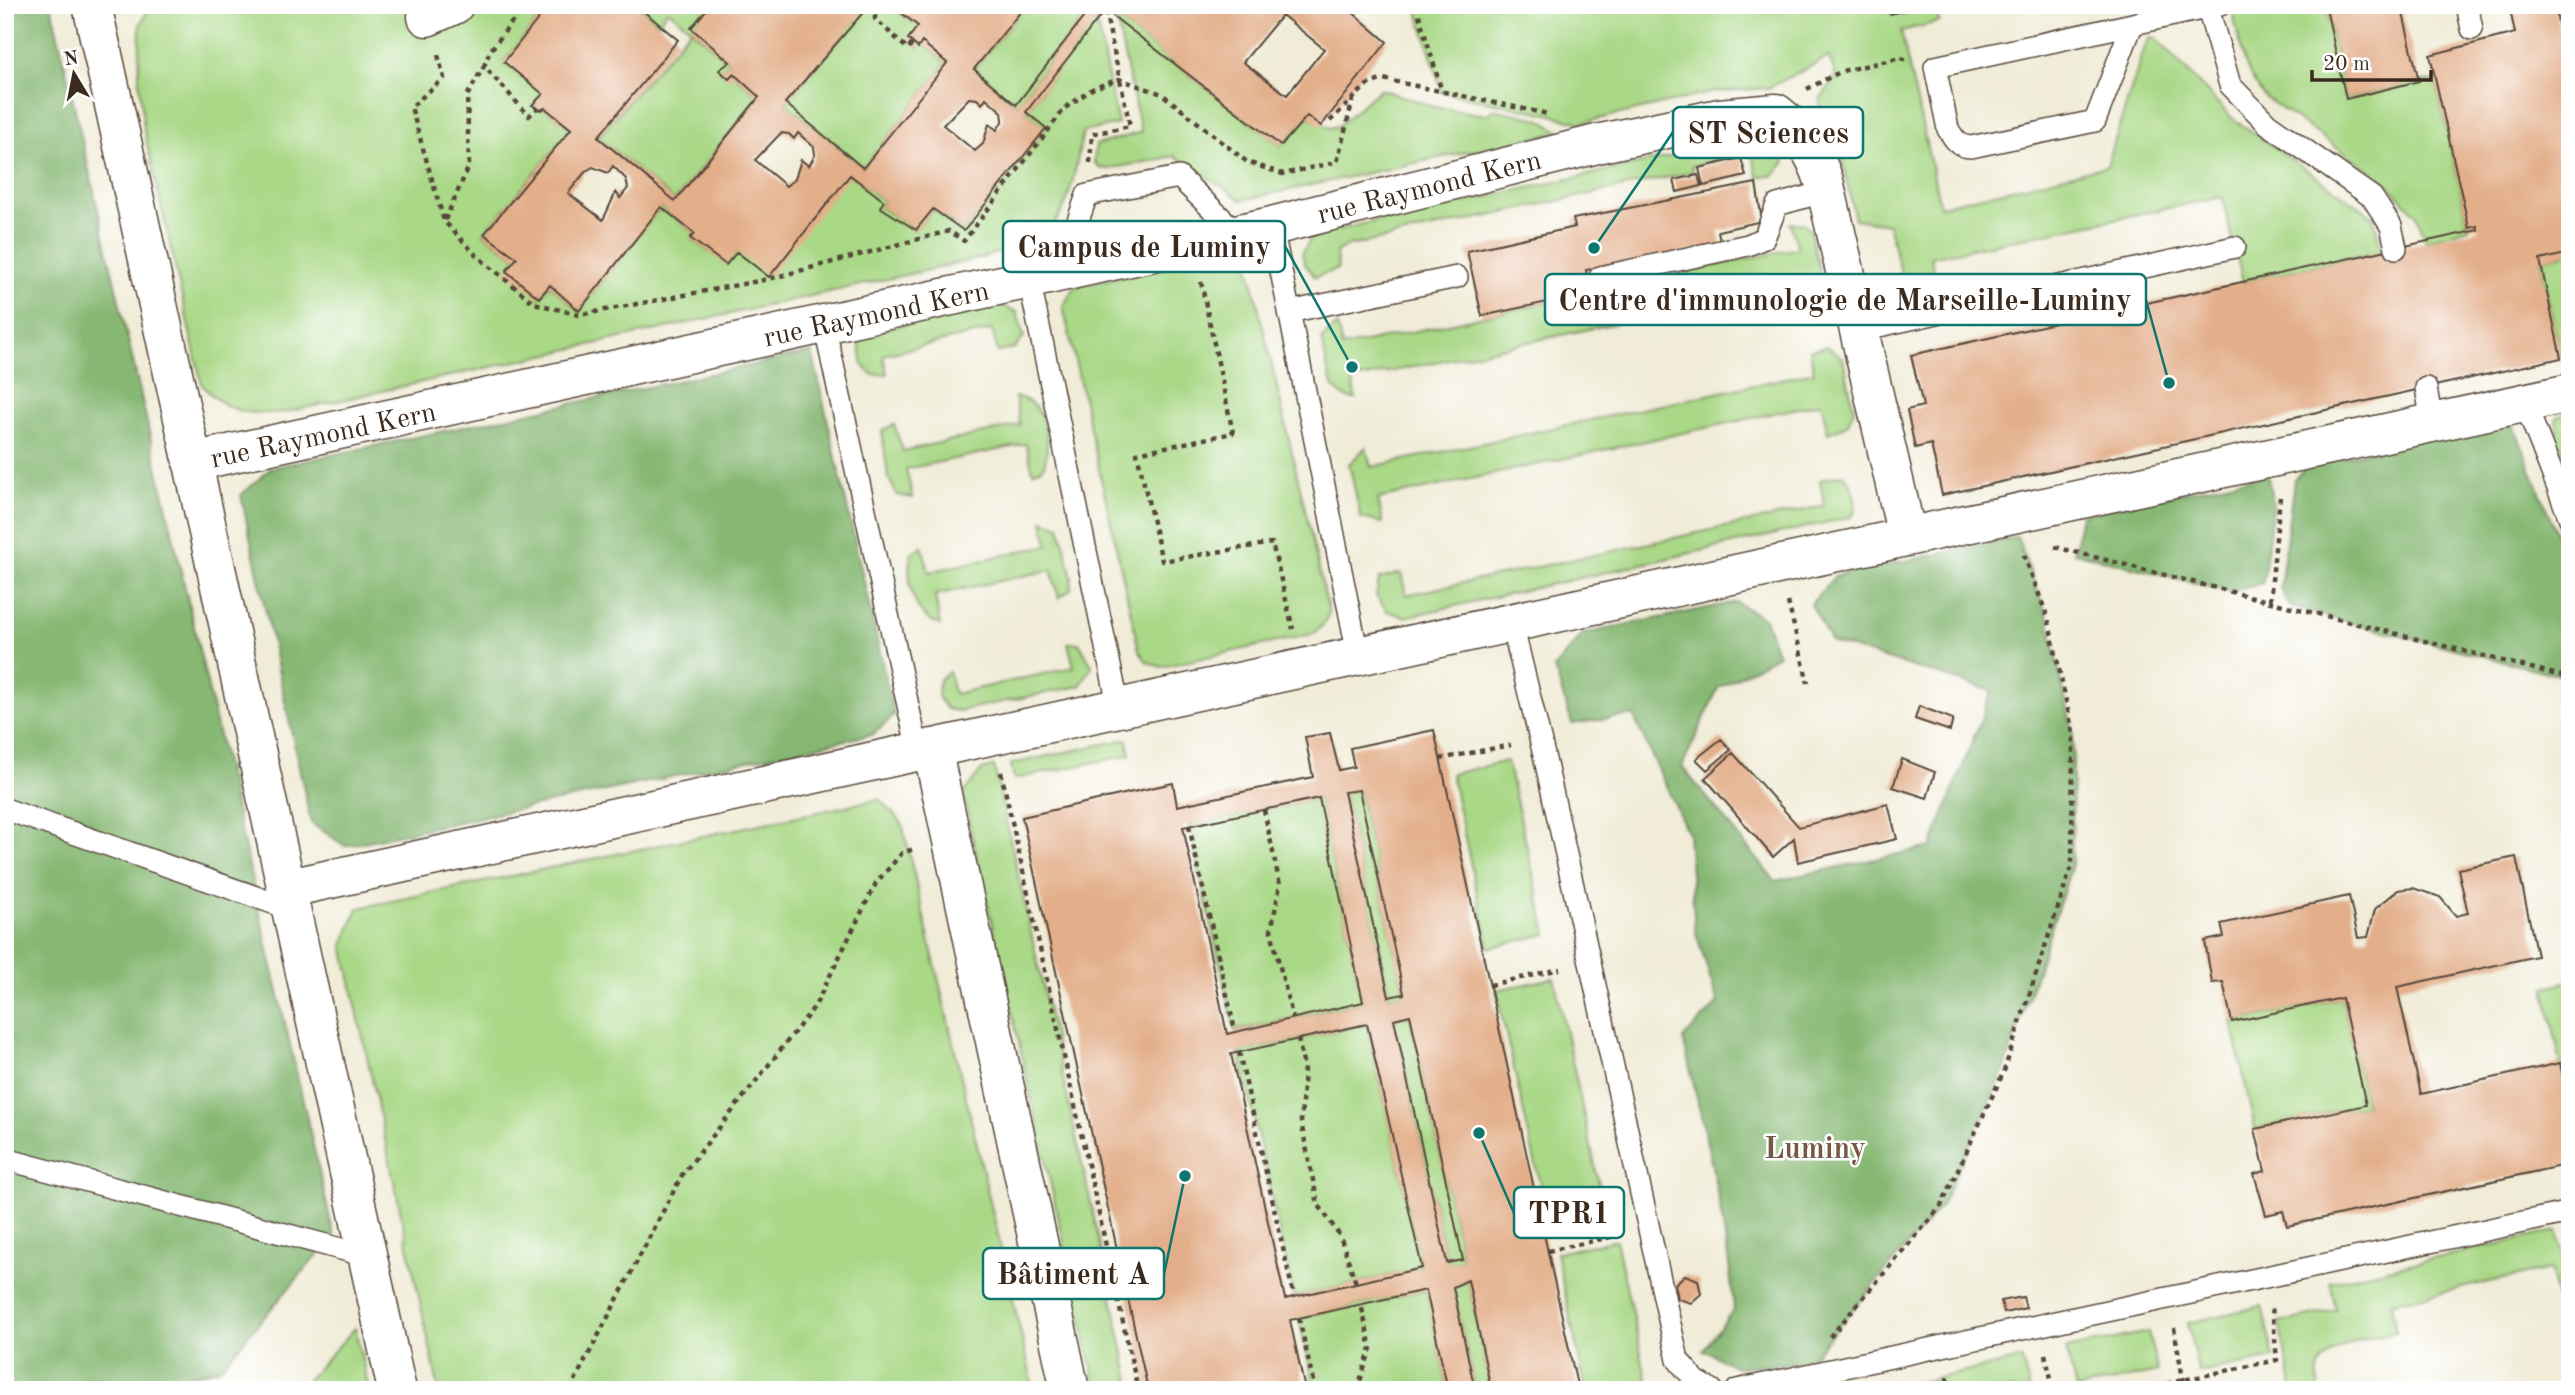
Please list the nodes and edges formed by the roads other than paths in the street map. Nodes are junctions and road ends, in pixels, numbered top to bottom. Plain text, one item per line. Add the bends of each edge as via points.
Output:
1 (92, 5) edge
2 (2467, 5) edge
3 (2212, 6) edge
4 (2132, 25) junction
5 (2472, 29) dead end
6 (1827, 191) junction
7 (1255, 230) junction
8 (2235, 247) dead end
9 (2396, 248) dead end
10 (1044, 276) junction
11 (1457, 276) dead end
12 (1600, 277) dead end
13 (1289, 312) junction
14 (824, 324) junction
15 (1861, 330) junction
16 (2570, 393) edge
17 (2524, 401) junction
18 (192, 462) junction
19 (2570, 519) edge
20 (1907, 536) junction
21 (1512, 624) junction
22 (1358, 655) junction
23 (1119, 709) junction
24 (925, 749) junction
25 (5, 809) edge
26 (291, 899) junction
27 (5, 1159) edge
28 (2570, 1212) edge
29 (368, 1256) junction
30 (397, 1390) edge
31 (1070, 1390) edge
32 (1712, 1390) edge
33 (1737, 1390) edge

1 - 18 street
2 - 5 lane
3 - 4 lane
3 - 9 lane via 2230,85 2268,124 2372,197 2391,226
4 - 4 lane via 2095,121 1971,148 1963,147 1948,129 1935,67
6 - 7 street, rue Raymond Kern via 1814,152 1799,130 1776,113 1719,118 1601,143
6 - 12 lane via 1777,205 1764,238 1748,246
6 - 15 street
7 - 10 street, rue Raymond Kern
7 - 10 lane via 1179,177 1087,195
7 - 13 lane
8 - 15 lane
10 - 14 street, rue Raymond Kern
10 - 23 lane
11 - 13 lane
13 - 22 lane
14 - 18 street, rue Raymond Kern
14 - 24 lane
15 - 20 street
16 - 17 street
17 - 19 lane
17 - 20 street via 2429,405 2284,454
18 - 26 street
20 - 21 street
21 - 22 street
21 - 32 lane via 1678,1360 1696,1381
22 - 23 street
23 - 24 street
24 - 26 street
24 - 31 street
25 - 26 lane
26 - 29 street
27 - 29 lane
28 - 33 lane
29 - 30 street

